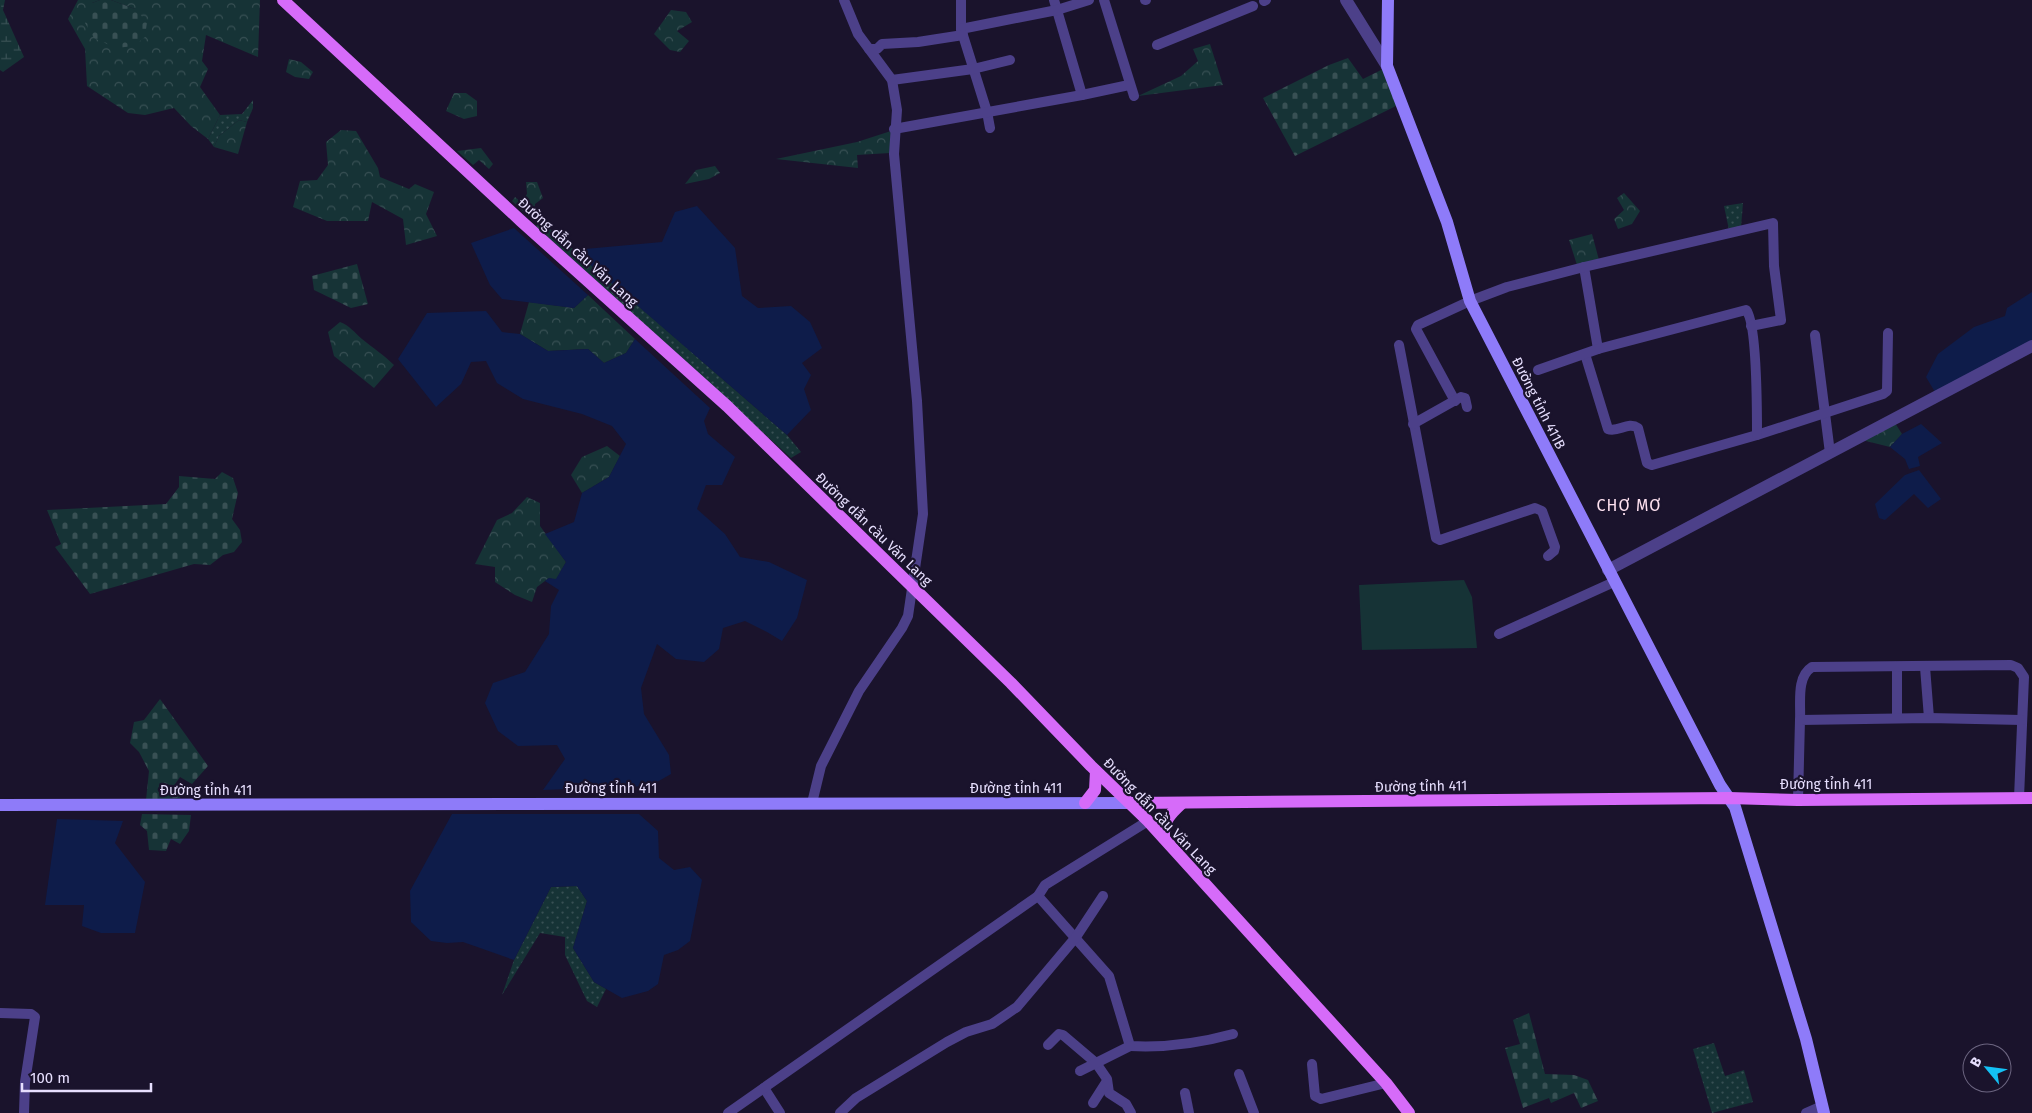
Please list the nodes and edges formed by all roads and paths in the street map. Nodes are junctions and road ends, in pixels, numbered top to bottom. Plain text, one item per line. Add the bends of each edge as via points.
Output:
1 (283, 0) edge
2 (844, 0) edge
3 (960, 0) edge
4 (1089, 0) edge
5 (1104, 0) edge
6 (1346, 0) edge
7 (1388, 0) edge
8 (1055, 5) edge
9 (1253, 6) dead end
10 (962, 32) junction
11 (1157, 44) dead end
12 (869, 49) junction
13 (1010, 60) dead end
14 (1387, 66) junction
15 (973, 69) junction
16 (892, 80) junction
17 (1129, 85) junction
18 (1082, 95) junction
19 (1134, 96) dead end
20 (988, 112) junction
21 (990, 128) dead end
22 (894, 129) junction
23 (1584, 267) junction
24 (1470, 301) junction
25 (1751, 326) junction
26 (1888, 333) dead end
27 (1815, 335) dead end
28 (1399, 345) dead end
29 (2032, 346) edge
30 (1598, 349) junction
31 (1585, 354) junction
32 (1538, 370) dead end
33 (1455, 401) junction
34 (1467, 407) dead end
35 (1824, 412) junction
36 (1413, 424) junction
37 (1757, 435) junction
38 (1830, 452) junction
39 (1548, 556) dead end
40 (1608, 570) junction
41 (1614, 582) junction
42 (912, 586) junction
43 (1499, 634) dead end
44 (1925, 666) junction
45 (1897, 667) junction
46 (1896, 718) junction
47 (1929, 718) junction
48 (1800, 720) junction
49 (2022, 720) junction
50 (1096, 771) junction
51 (1729, 798) junction
52 (2026, 798) edge
53 (1798, 800) junction
54 (812, 803) junction
55 (1085, 803) junction
56 (1130, 803) junction
57 (1182, 803) junction
58 (0, 805) edge
59 (1148, 821) junction
60 (1164, 838) junction
61 (1038, 896) junction
62 (1103, 896) dead end
63 (1076, 937) junction
64 (0, 1013) edge
65 (1233, 1034) dead end
66 (1048, 1045) dead end
67 (1130, 1046) junction
68 (1096, 1063) junction
69 (1312, 1064) dead end
70 (1080, 1071) dead end
71 (1239, 1074) dead end
72 (1108, 1081) junction
73 (1386, 1083) junction
74 (764, 1088) junction
75 (1185, 1093) dead end
76 (1396, 1096) junction
77 (1093, 1103) dead end
78 (1823, 1110) edge
79 (24, 1113) edge
80 (728, 1113) edge
81 (780, 1113) edge
82 (840, 1113) edge
83 (1131, 1113) edge
84 (1189, 1113) edge
85 (1254, 1113) edge
86 (1401, 1113) edge
87 (1409, 1113) edge
88 (1806, 1113) edge

1 - 42 main road, Đường dẫn cầu Văn Lang via 727,406
2 - 12 street via 858,34
3 - 10 street
4 - 8 street
5 - 17 street
6 - 14 street
7 - 14 main road, Đường tỉnh 411B
8 - 10 street
8 - 18 street
9 - 11 street
10 - 12 street via 905,44 882,44 877,49
10 - 15 street
12 - 16 street
13 - 15 street
14 - 24 main road, Đường tỉnh 411B via 1447,222
15 - 16 street
15 - 20 street
16 - 22 street via 897,110
17 - 18 street
17 - 19 street
18 - 20 street
20 - 21 street
20 - 22 street
22 - 42 street via 917,400 922,514
23 - 24 street via 1507,287
23 - 25 street via 1773,223 1774,266 1781,320
23 - 30 street
24 - 33 street via 1416,327
24 - 40 main road, Đường tỉnh 411B
25 - 30 street via 1748,312 1742,310
25 - 37 street
26 - 35 street via 1887,391
27 - 35 street
28 - 36 street
29 - 38 street
30 - 31 street
31 - 32 street
31 - 37 street via 1608,429 1636,426 1649,465
33 - 34 street via 1463,397
33 - 36 street
35 - 37 street
35 - 38 street
36 - 39 street via 1438,539 1535,508 1542,511 1555,547
38 - 40 street
40 - 41 main road, Đường tỉnh 411B
41 - 43 street
41 - 51 main road, Đường tỉnh 411B
42 - 50 main road, Đường dẫn cầu Văn Lang
42 - 54 street via 908,616 859,691 821,766
44 - 45 street
44 - 47 street
44 - 49 street via 2011,665 2018,668 2024,677
45 - 46 street
45 - 48 street via 1812,667 1802,682
46 - 47 street
46 - 48 street
47 - 49 street
48 - 53 street
49 - 52 street
50 - 55 main road via 1095,790
50 - 56 main road, Đường dẫn cầu Văn Lang
51 - 53 main road, Đường tỉnh 411
51 - 57 main road, Đường tỉnh 411
51 - 78 main road, Đường tỉnh 411B via 1736,807 1806,1039
52 - 53 main road, Đường tỉnh 411
54 - 55 main road, Đường tỉnh 411
54 - 58 main road, Đường tỉnh 411
55 - 56 main road, Đường tỉnh 411
56 - 57 main road, Đường tỉnh 411
56 - 59 main road, Đường dẫn cầu Văn Lang
57 - 60 main road via 1166,820
59 - 60 main road, Đường dẫn cầu Văn Lang
59 - 61 street via 1045,885
60 - 73 main road, Đường dẫn cầu Văn Lang
61 - 63 street
61 - 74 street
62 - 63 street
63 - 67 street via 1109,976
63 - 82 street via 1016,1008 992,1024 947,1042 856,1098
64 - 79 street via 31,1014 35,1017 24,1082
65 - 67 street via 1203,1042
66 - 68 street via 1059,1034 1063,1035
67 - 68 street
68 - 70 street
68 - 72 street
69 - 73 street via 1315,1096 1321,1099
71 - 85 street
72 - 77 street
72 - 83 street via 1109,1093 1126,1104
73 - 76 main road, Đường dẫn cầu Văn Lang
74 - 80 street
74 - 81 street
75 - 84 street
76 - 86 street
76 - 87 main road, Đường dẫn cầu Văn Lang
78 - 88 street

